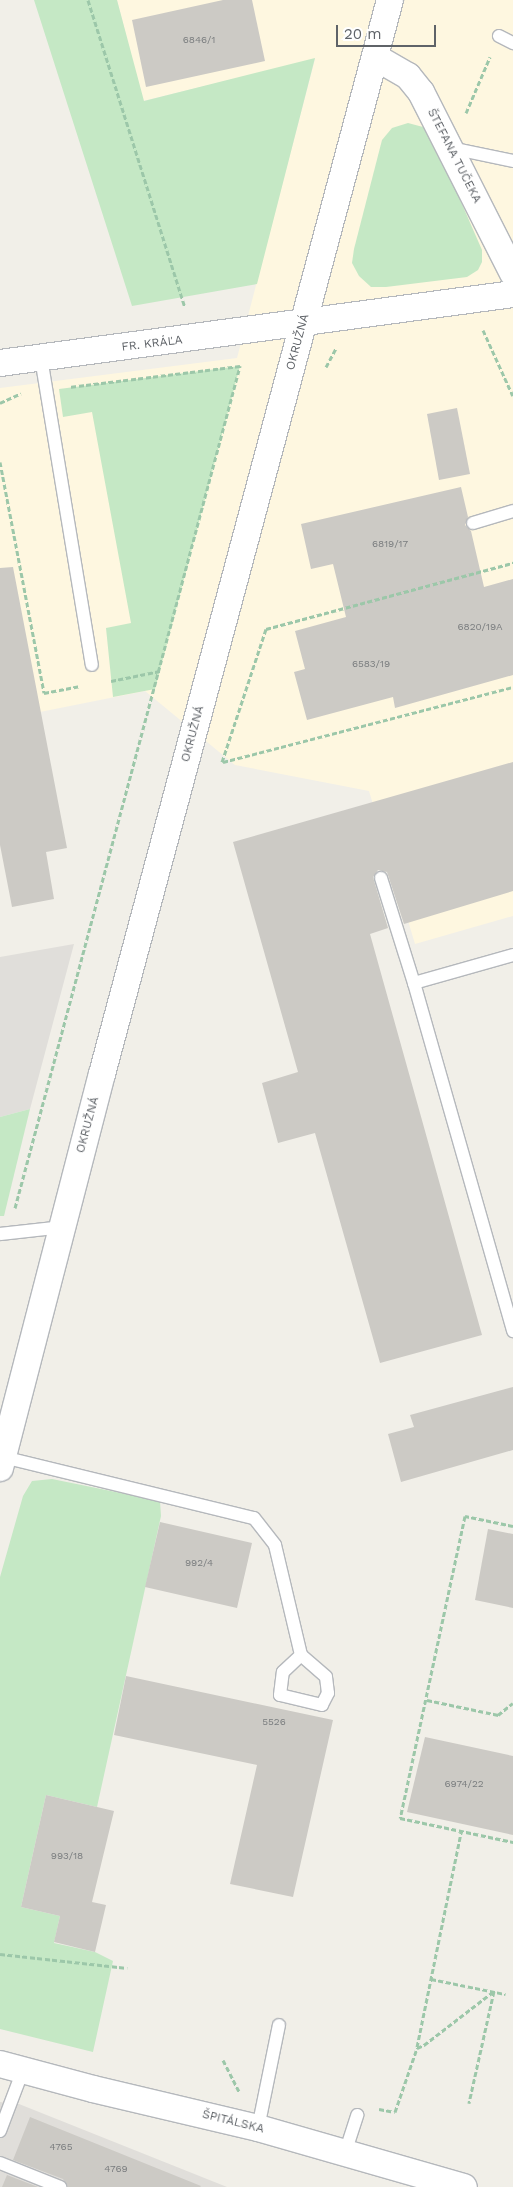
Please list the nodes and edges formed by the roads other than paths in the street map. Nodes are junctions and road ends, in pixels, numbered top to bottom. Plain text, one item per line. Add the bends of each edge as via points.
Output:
1 (390, 0) edge
2 (499, 36) road end
3 (513, 42) edge
4 (375, 57) junction
5 (450, 148) junction
6 (513, 161) edge
7 (513, 273) edge
8 (513, 294) edge
9 (303, 322) junction
10 (41, 358) junction
11 (0, 363) edge
12 (513, 511) edge
13 (473, 523) dead end
14 (92, 665) dead end
15 (381, 878) dead end
16 (513, 955) edge
17 (414, 984) junction
18 (62, 1227) junction
19 (4, 1233) edge
20 (513, 1331) edge
21 (6, 1421) edge
22 (2, 1463) edge
23 (301, 1655) dead end
24 (279, 2024) dead end
25 (12, 2067) edge
26 (357, 2115) dead end
27 (258, 2128) junction
28 (0, 2131) edge
29 (345, 2153) junction
30 (0, 2163) edge
31 (427, 2182) edge
32 (60, 2187) edge
33 (464, 2187) edge

1 - 4 street, OKRUŽNÁ
2 - 3 lane
4 - 5 street, ŠTEFANA TUČEKA via 408,76 421,92
4 - 9 street, OKRUŽNÁ
5 - 6 lane
5 - 7 street, ŠTEFANA TUČEKA
8 - 9 street, FR. KRÁĽA
9 - 10 street, FR. KRÁĽA
9 - 18 street, OKRUŽNÁ
10 - 11 street, FR. KRÁĽA
10 - 14 lane
12 - 13 lane
15 - 17 lane
16 - 17 lane
17 - 20 lane
18 - 19 lane
18 - 21 street, OKRUŽNÁ
21 - 22 street, OKRUŽNÁ
22 - 23 lane via 254,1518 275,1545
24 - 27 lane
25 - 27 street, ŠPITÁLSKA
25 - 28 lane
26 - 29 lane
27 - 29 street, ŠPITÁLSKA
29 - 31 street, ŠPITÁLSKA
30 - 32 lane
31 - 33 street, ŠPITÁLSKA

